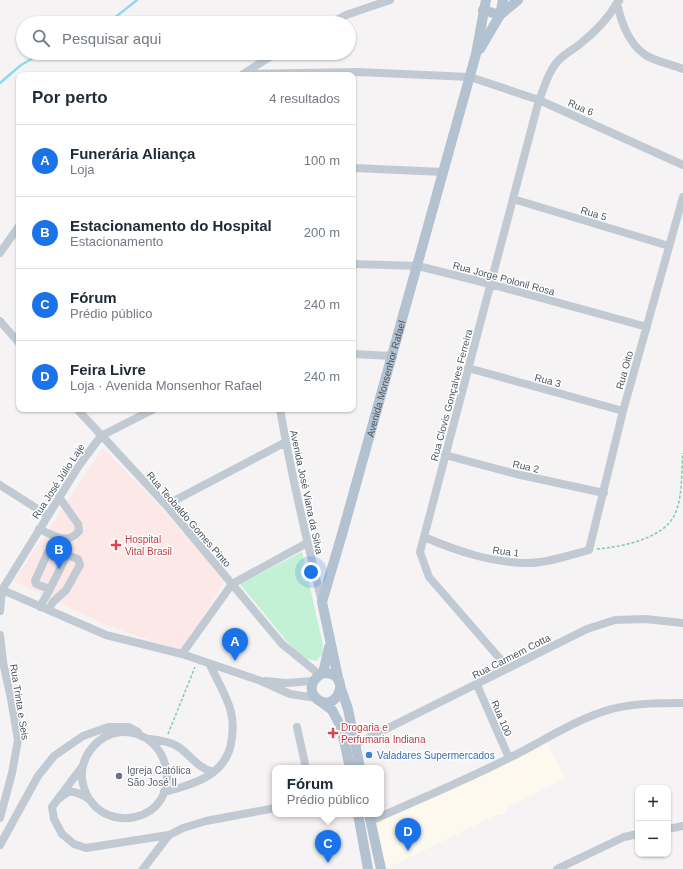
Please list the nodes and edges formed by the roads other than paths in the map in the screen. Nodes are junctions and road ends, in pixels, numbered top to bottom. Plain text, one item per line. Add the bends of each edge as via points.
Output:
1 (390, 0) edge
2 (503, 0) edge
3 (518, 0) edge
4 (618, 1) edge
5 (485, 5) edge
6 (500, 15) junction
7 (344, 16) edge
8 (476, 54) junction
9 (264, 60) edge
10 (683, 69) edge
11 (243, 72) edge
12 (356, 72) edge
13 (470, 77) junction
14 (539, 100) junction
15 (682, 164) edge
16 (356, 168) edge
17 (444, 172) junction
18 (683, 197) edge
19 (513, 198) junction
20 (16, 230) edge
21 (669, 246) junction
22 (0, 252) edge
23 (356, 264) edge
24 (418, 266) junction
25 (490, 284) junction
26 (0, 321) edge
27 (647, 327) junction
28 (16, 340) edge
29 (356, 354) edge
30 (393, 356) junction
31 (468, 368) junction
32 (623, 411) junction
33 (80, 412) edge
34 (148, 412) edge
35 (281, 412) edge
36 (101, 436) junction
37 (286, 442) junction
38 (445, 455) junction
39 (0, 486) edge
40 (604, 493) junction
41 (59, 497) junction
42 (166, 505) junction
43 (47, 515) junction
44 (39, 529) junction
45 (424, 537) junction
46 (307, 543) junction
47 (589, 550) joint
48 (66, 555) junction
49 (232, 584) junction
50 (1, 589) edge
51 (50, 589) junction
52 (322, 602) junction
53 (44, 609) junction
54 (0, 611) edge
55 (683, 623) edge
56 (0, 635) edge
57 (329, 641) junction
58 (182, 654) junction
59 (2, 662) edge
60 (210, 665) junction
61 (508, 668) junction
62 (319, 676) junction
63 (261, 681) junction
64 (340, 685) junction
65 (477, 685) junction
66 (318, 700) junction
67 (683, 704) edge
68 (297, 727) dead end
69 (147, 739) junction
70 (356, 744) junction
71 (509, 758) junction
72 (305, 765) edge
73 (349, 765) edge
74 (360, 765) edge
75 (82, 767) junction
76 (213, 772) junction
77 (164, 792) junction
78 (89, 799) junction
79 (56, 800) junction
80 (272, 809) edge
81 (384, 812) edge
82 (359, 817) edge
83 (0, 818) edge
84 (370, 818) edge
85 (683, 826) edge
86 (671, 828) edge
87 (169, 834) junction
88 (635, 835) edge
89 (0, 845) edge
90 (143, 869) edge
91 (368, 869) edge
92 (382, 869) edge
93 (557, 869) edge

1 - 7 street
2 - 6 main road
3 - 6 main road
4 - 10 street via 625,30 633,43 648,56
4 - 14 street, Rua Clovis Gonçalves Ferreira via 601,25 560,59 552,70
5 - 6 main road
5 - 8 main road
6 - 8 main road
8 - 13 main road, Avenida Monsenhor Rafael
9 - 11 street
12 - 13 street, Rua 6
13 - 14 street, Rua 6
13 - 17 main road, Avenida Monsenhor Rafael
14 - 15 street, Rua 6
14 - 19 street, Rua Clovis Gonçalves Ferreira
16 - 17 street
17 - 24 main road, Avenida Monsenhor Rafael
18 - 21 street, Rua Oito
19 - 21 street, Rua 5
19 - 25 street, Rua Clovis Gonçalves Ferreira
20 - 22 street
21 - 27 street, Rua Oito
23 - 24 street, Rua Jorge Polonil Rosa
24 - 25 street, Rua Jorge Polonil Rosa
24 - 30 main road, Avenida Monsenhor Rafael
25 - 27 street, Rua Jorge Polonil Rosa
25 - 31 street, Rua Clovis Gonçalves Ferreira
26 - 28 street
27 - 32 street, Rua Oito
29 - 30 street
30 - 52 main road, Avenida Monsenhor Rafael
31 - 32 street, Rua 3
31 - 38 street, Rua Clovis Gonçalves Ferreira
32 - 40 street, Rua Oito
33 - 36 street, Rua Teobaldo Gomes Pinto
34 - 36 street, Rua José Júlio Laje
35 - 37 street, Avenida José Viana da Silva
36 - 41 street, Rua José Júlio Laje
36 - 42 street, Rua Teobaldo Gomes Pinto
37 - 42 street
37 - 46 street, Avenida José Viana da Silva
38 - 40 street, Rua 2
38 - 45 street, Rua Clovis Gonçalves Ferreira
39 - 43 street
40 - 47 street, Rua Oito
41 - 43 street, Rua José Júlio Laje
41 - 44 street via 78,524 79,531 68,539 56,537
42 - 49 street, Rua Teobaldo Gomes Pinto
43 - 44 street, Rua José Júlio Laje
44 - 50 street, Rua José Júlio Laje
45 - 47 street, Rua 1 via 453,549 493,560 515,562 551,560
45 - 61 street, Rua Clovis Gonçalves Ferreira via 420,552 429,577
46 - 49 street
46 - 52 street, Avenida José Viana da Silva
48 - 51 street
48 - 51 street via 52,550 48,552 35,581 36,584
48 - 53 street via 78,559 80,565 66,590
49 - 58 street
49 - 62 street, Rua Teobaldo Gomes Pinto via 282,644
50 - 53 street
50 - 54 street
51 - 53 street
52 - 57 main road, Avenida Monsenhor Rafael
53 - 58 street via 106,635
55 - 61 street, Rua Carmem Cotta via 645,619 615,620 587,629
56 - 59 street, Rua Trinta e Seis
57 - 62 main road via 327,658
57 - 64 main road, Avenida Monsenhor Rafael
58 - 60 street
59 - 83 street, Rua Trinta e Seis via 18,740
60 - 63 street
60 - 76 street via 231,712 233,728 228,756
61 - 65 street, Rua Carmem Cotta
62 - 63 street via 286,683
62 - 64 main road via 332,675
62 - 66 main road via 312,690
63 - 66 street via 290,694
64 - 66 main road via 340,693 334,700
64 - 70 main road, Avenida Monsenhor Rafael
65 - 70 street, Rua Carmem Cotta
65 - 71 street, Rua 100
66 - 73 main road via 337,717
67 - 71 street via 624,706 602,712
68 - 72 street
69 - 75 street via 133,733 119,732 106,736 87,754
69 - 76 street via 165,741 177,746 197,765
69 - 77 street via 164,757 167,780
69 - 89 street via 129,727 108,727 83,736 54,756 38,776
70 - 74 main road, Avenida Monsenhor Rafael
71 - 81 street
75 - 78 street via 83,783
75 - 79 street
76 - 77 street via 201,780
77 - 78 street via 147,812 135,817 109,815 98,809
78 - 79 street via 68,792
79 - 87 street via 52,807 54,820 62,834 74,844 86,848
80 - 87 street via 206,821
82 - 91 main road
84 - 92 main road
85 - 86 street
87 - 90 street
88 - 93 street via 624,837

